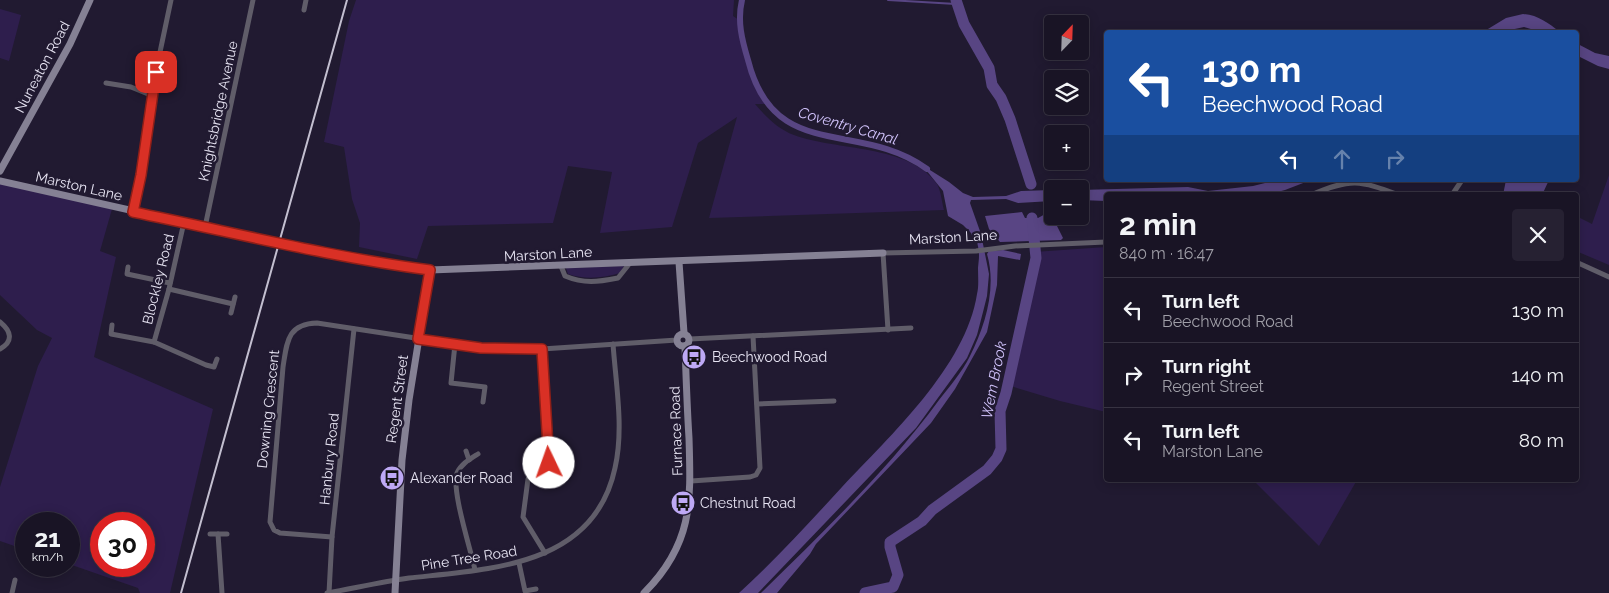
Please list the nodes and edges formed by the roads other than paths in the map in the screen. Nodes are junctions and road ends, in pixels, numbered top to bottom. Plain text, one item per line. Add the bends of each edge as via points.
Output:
1 (90, 0) edge
2 (171, 0) edge
3 (253, 0) edge
4 (306, 0) edge
5 (304, 10) dead end
6 (106, 83) dead end
7 (153, 96) junction
8 (0, 171) edge
9 (0, 181) edge
10 (1354, 182) edge
11 (1354, 182) edge
12 (1319, 192) edge
13 (1390, 192) edge
14 (133, 212) junction
15 (184, 222) junction
16 (205, 226) junction
17 (1104, 242) edge
18 (883, 253) junction
19 (679, 262) junction
20 (630, 263) junction
21 (1579, 263) edge
22 (561, 266) junction
23 (128, 267) dead end
24 (430, 270) junction
25 (1609, 277) edge
26 (169, 286) junction
27 (234, 297) dead end
28 (233, 304) junction
29 (231, 313) dead end
30 (0, 322) edge
31 (112, 325) dead end
32 (911, 328) dead end
33 (354, 329) junction
34 (888, 330) junction
35 (684, 333) junction
36 (753, 336) junction
37 (418, 339) junction
38 (677, 340) junction
39 (154, 342) junction
40 (687, 342) junction
41 (455, 344) junction
42 (613, 344) junction
43 (0, 349) edge
44 (542, 349) junction
45 (217, 359) dead end
46 (834, 401) dead end
47 (483, 402) dead end
48 (757, 404) junction
49 (466, 451) dead end
50 (478, 454) dead end
51 (469, 460) junction
52 (549, 463) dead end
53 (528, 479) dead end
54 (691, 480) junction
55 (210, 534) dead end
56 (218, 534) junction
57 (228, 534) dead end
58 (332, 537) junction
59 (546, 553) junction
60 (519, 563) junction
61 (475, 570) junction
62 (15, 580) dead end
63 (396, 580) junction
64 (536, 589) dead end
65 (12, 593) edge
66 (222, 593) edge
67 (328, 593) edge
68 (395, 593) edge
69 (644, 593) edge

1 - 8 street, Nuneaton Road via 70,44
2 - 7 street
3 - 16 street, Knightsbridge Avenue
4 - 5 street
6 - 7 street via 131,87
7 - 14 street
9 - 14 street, Marston Lane
10 - 12 street
11 - 13 street
14 - 15 street, Marston Lane
15 - 16 street, Marston Lane
15 - 26 street, Blockley Road
16 - 24 street, Marston Lane, bridge via 295,248
17 - 18 street, Marston Lane via 1040,244 976,252
18 - 19 street, Marston Lane
18 - 34 street
19 - 20 street, Marston Lane
19 - 35 street
20 - 22 street, Marston Lane
20 - 22 street, Marston Lane via 618,278 594,283 565,276
21 - 25 street
22 - 24 street, Marston Lane
23 - 26 street via 127,274
24 - 37 street, Regent Street
26 - 28 street
26 - 39 street, Blockley Road
27 - 28 street
28 - 29 street
30 - 43 street via 10,334
31 - 39 street via 111,334
32 - 34 street
33 - 37 street, Downing Crescent
33 - 58 street, Hanbury Road
33 - 58 street, Downing Crescent via 305,323 292,331 286,343 283,367 270,522 280,533
34 - 36 street
35 - 38 street
35 - 40 street via 688,336
36 - 40 street
36 - 48 street
37 - 41 street
37 - 63 street, Regent Street via 402,460
38 - 40 street via 680,345
38 - 42 street
39 - 45 street via 206,366 214,367
40 - 54 street, Furnace Road
41 - 44 street via 481,348
41 - 47 street via 451,383 485,387
42 - 44 street
42 - 59 street, Pine Tree Road via 619,442 612,481 598,510 585,525
44 - 52 street
46 - 48 street
48 - 54 street via 761,459 756,474 739,479
49 - 51 street
50 - 51 street
51 - 61 street via 457,473 456,481
53 - 59 street via 523,517
54 - 69 street, Furnace Road via 689,509 678,546
55 - 56 street
56 - 57 street
56 - 66 street
58 - 67 street, Hanbury Road
59 - 60 street, Pine Tree Road
60 - 61 street, Pine Tree Road
60 - 64 street via 525,591
61 - 63 street, Pine Tree Road
62 - 65 street
63 - 67 street
63 - 68 street, Regent Street

